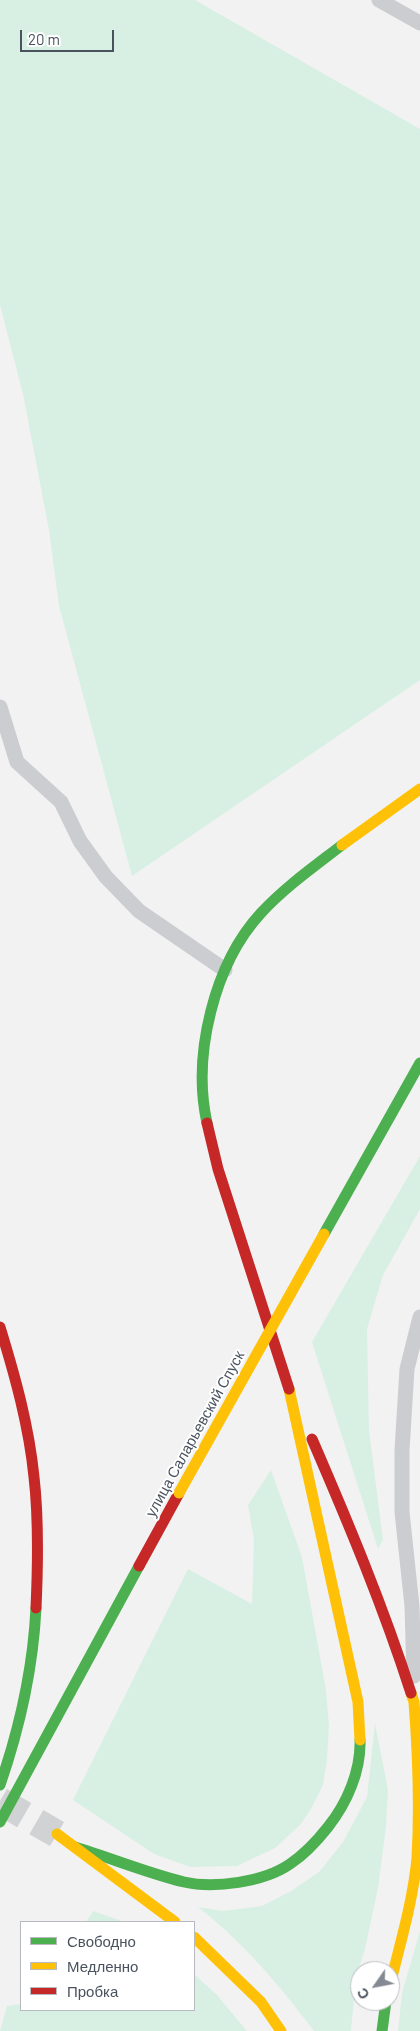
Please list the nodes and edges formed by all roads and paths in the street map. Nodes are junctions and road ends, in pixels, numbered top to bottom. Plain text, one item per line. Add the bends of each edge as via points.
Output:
1 (379, 0) edge
2 (420, 24) edge
3 (0, 707) edge
4 (420, 789) edge
5 (225, 970) junction
6 (420, 1063) edge
7 (420, 1317) edge
8 (0, 1327) edge
9 (288, 1384) junction
10 (414, 1702) junction
11 (0, 1784) edge
12 (0, 1822) edge
13 (57, 1834) tunnel mouth
14 (75, 1846) junction
15 (174, 1921) edge
16 (195, 1938) edge
17 (396, 1961) edge
18 (385, 2011) edge
19 (281, 2031) edge
20 (382, 2031) edge

1 - 2 lane
3 - 5 lane via 17,762 61,802 80,841 106,877 139,911
4 - 5 street via 362,829 261,913 238,944
5 - 9 street via 210,1012 202,1060 205,1112 218,1169
6 - 12 street, улица Саларьевский Спуск, bridge
7 - 10 lane via 407,1369 402,1450 402,1512 412,1606
8 - 11 street via 15,1375 30,1445 38,1528 30,1671 18,1728
9 - 10 street via 341,1506 398,1650
9 - 14 street via 358,1702 360,1748 354,1782 335,1818 315,1843 289,1865 258,1878 224,1885 185,1882
10 - 17 street via 420,1783 416,1859
13 - 14 street
14 - 15 street
16 - 19 street via 261,2002
18 - 20 street

